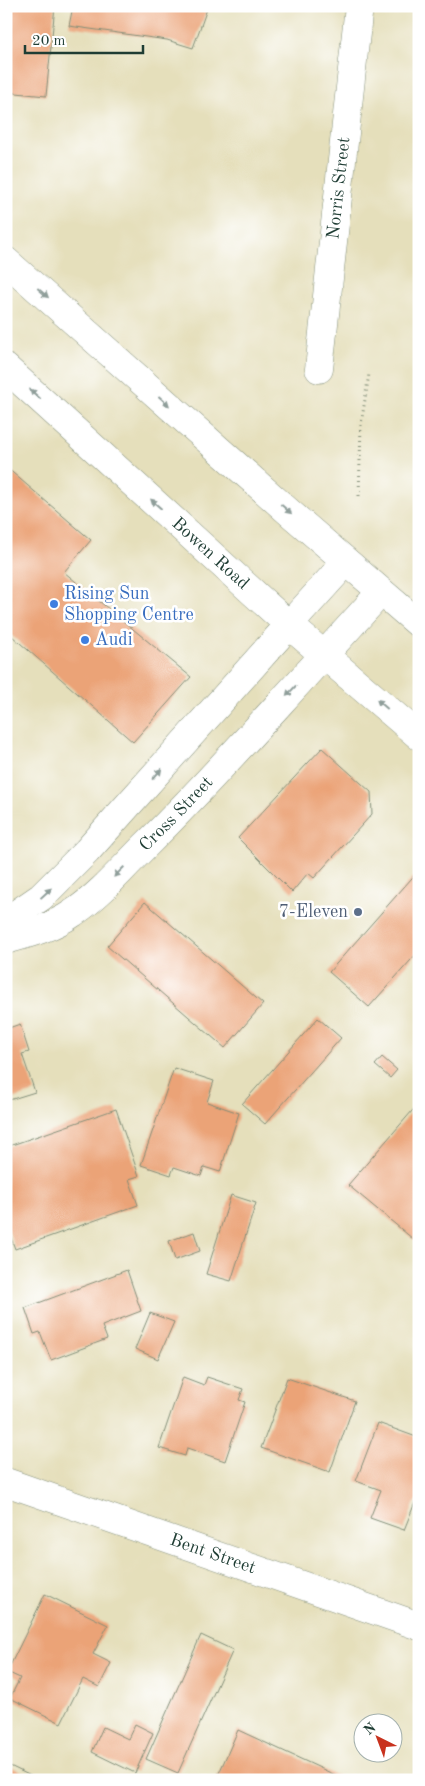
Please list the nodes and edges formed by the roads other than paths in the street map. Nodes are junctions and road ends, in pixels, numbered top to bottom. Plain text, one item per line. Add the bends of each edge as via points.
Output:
1 (358, 6) edge
2 (6, 261) edge
3 (6, 368) edge
4 (319, 369) dead end
5 (346, 562) junction
6 (381, 592) junction
7 (419, 624) edge
8 (289, 625) junction
9 (324, 655) junction
10 (419, 736) edge
11 (6, 921) edge
12 (6, 940) edge
13 (6, 1482) edge
14 (419, 1626) edge

1 - 4 main road, Norris Street
2 -> 5 main road
8 -> 3 main road, Bowen Road
5 - 6 main road
5 - 8 main road
6 - 7 main road
6 - 9 main road, Cross Street
8 - 9 main road, Bowen Road
11 -> 8 main road via 41,897 81,858
10 -> 9 main road, Bowen Road
9 -> 12 main road, Cross Street via 186,805 106,886 57,922
13 - 14 main road, Bent Street

